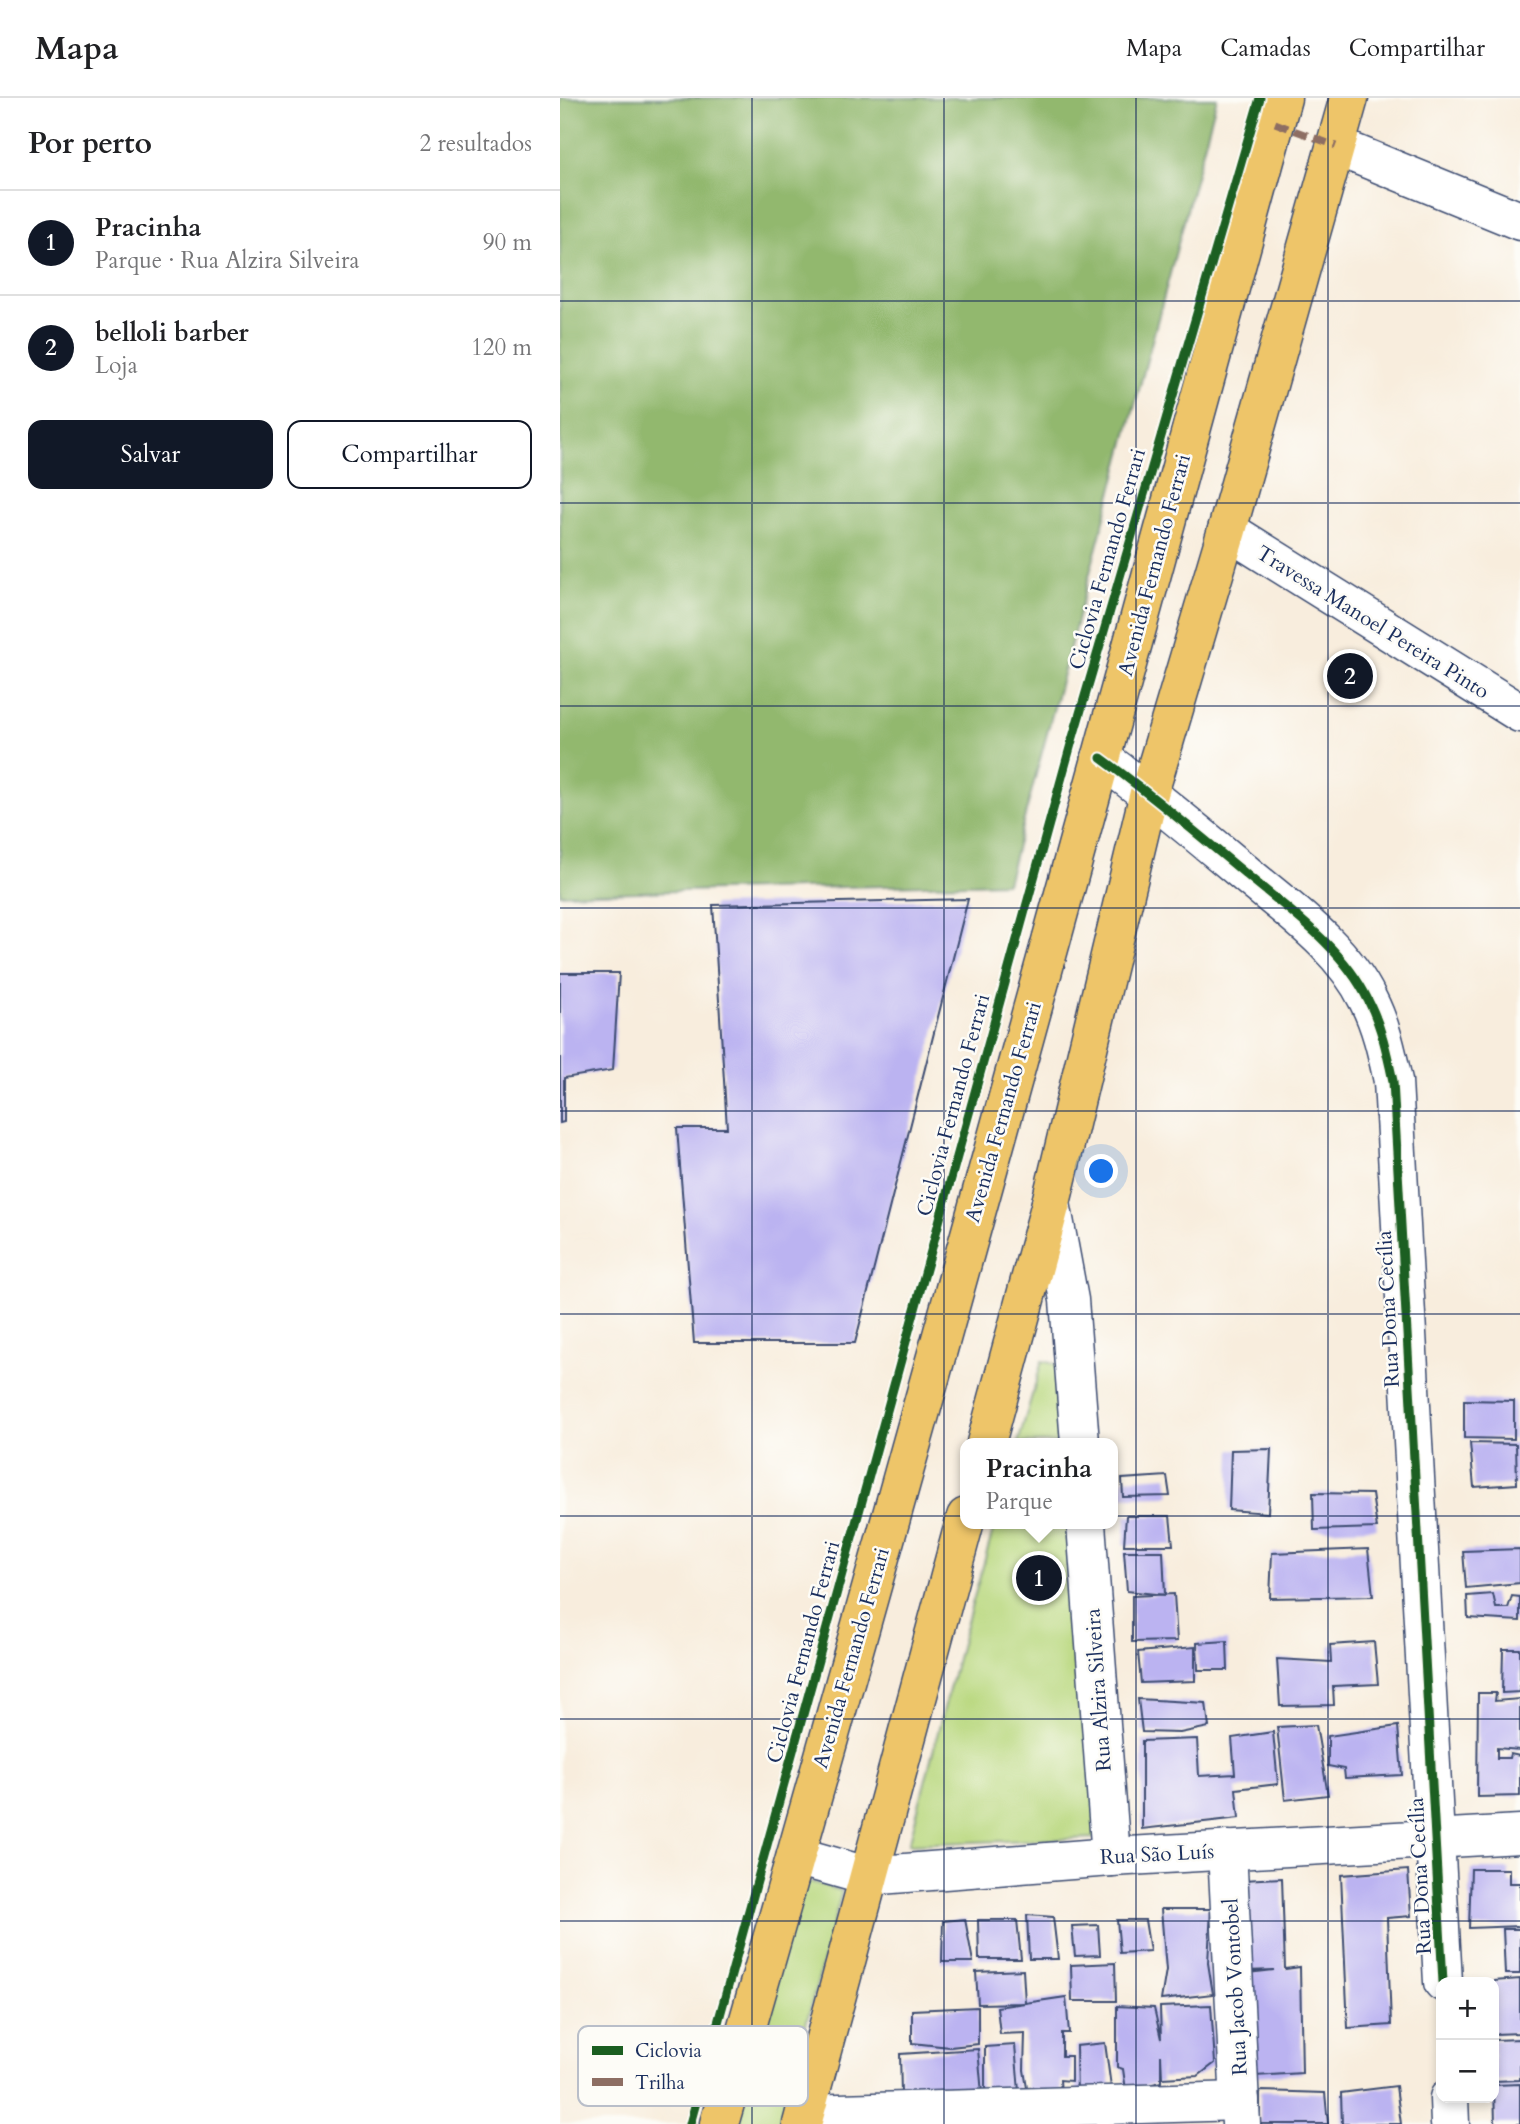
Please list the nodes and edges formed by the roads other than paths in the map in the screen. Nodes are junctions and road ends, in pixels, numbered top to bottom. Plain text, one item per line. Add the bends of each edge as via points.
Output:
1 (1282, 98) edge
2 (1349, 98) edge
3 (1336, 146) junction
4 (1520, 221) edge
5 (1227, 530) junction
6 (1520, 713) edge
7 (1101, 758) junction
8 (1149, 793) junction
9 (1051, 1203) junction
10 (987, 1438) edge
11 (1080, 1438) edge
12 (962, 1529) edge
13 (1086, 1529) edge
14 (1520, 1834) edge
15 (1435, 1839) junction
16 (1227, 1850) junction
17 (796, 1856) junction
18 (1111, 1857) junction
19 (867, 1876) junction
20 (1443, 1977) edge
21 (747, 2026) edge
22 (808, 2100) edge
23 (1449, 2103) edge
24 (724, 2106) edge
25 (1240, 2113) edge
26 (803, 2119) edge
27 (719, 2124) edge
28 (1450, 2124) edge

1 - 7 main road, Avenida Fernando Ferrari
2 - 3 main road
3 - 4 street
3 - 5 main road
5 - 6 street, Travessa Manoel Pereira Pinto
5 - 8 main road
7 - 8 street, Rua Dona Cecília
7 - 17 main road, Avenida Fernando Ferrari
8 - 9 main road
8 - 15 street, Rua Dona Cecília via 1310,928 1342,961 1368,998 1384,1040 1393,1081
9 - 10 main road
9 - 11 street via 1069,1300
12 - 19 main road
13 - 18 street, Rua Alzira Silveira
14 - 15 street, Rua São Luís
15 - 16 street, Rua São Luís
15 - 20 street, Rua Dona Cecília
16 - 18 street, Rua São Luís
16 - 25 street, Rua Jacob Vontobel
17 - 19 street, Rua São Luís
17 - 21 main road, Avenida Fernando Ferrari
18 - 19 street, Rua São Luís
19 - 22 main road
23 - 28 street
24 - 27 main road, Avenida Fernando Ferrari
25 - 26 street

